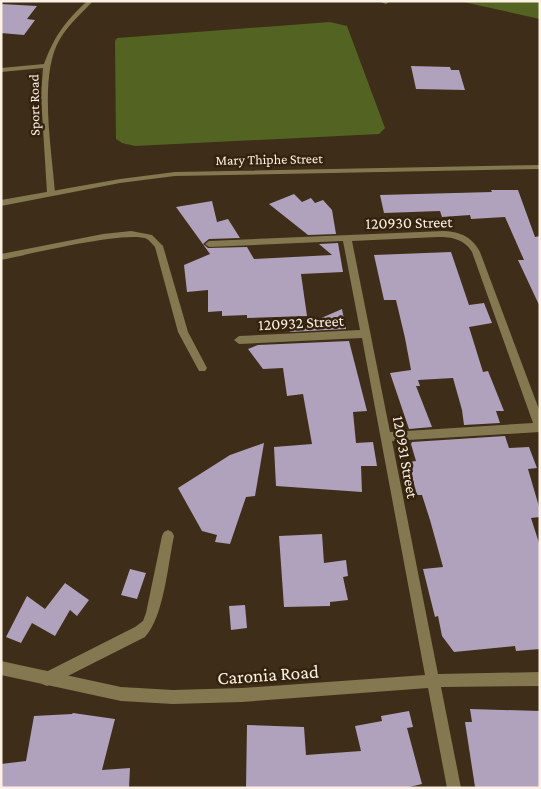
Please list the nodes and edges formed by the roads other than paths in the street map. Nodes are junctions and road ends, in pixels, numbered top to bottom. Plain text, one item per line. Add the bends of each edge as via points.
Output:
1 (90, 1) edge
2 (46, 66) junction
3 (1, 70) edge
4 (540, 167) edge
5 (51, 193) junction
6 (1, 202) edge
7 (347, 238) junction
8 (209, 244) dead end
9 (1, 257) edge
10 (365, 334) junction
11 (239, 340) dead end
12 (202, 368) dead end
13 (540, 427) edge
14 (386, 437) junction
15 (168, 536) dead end
16 (2, 670) edge
17 (47, 679) junction
18 (540, 679) edge
19 (432, 681) junction
20 (454, 788) edge

1 - 2 street, Sport Road via 70,20 56,40
2 - 3 street
2 - 5 street, Sport Road via 44,96
4 - 5 street, Mary Thiphe Street via 175,174
5 - 6 street, Mary Thiphe Street
7 - 8 street, 120930 Street
7 - 10 street, 120931 Street
7 - 13 street, 120930 Street via 448,234 467,239
9 - 12 street via 120,234 149,237 158,246 183,332
10 - 11 street, 120932 Street
10 - 14 street, 120931 Street
13 - 14 street
14 - 19 street, 120931 Street
15 - 17 street via 147,625 140,632
16 - 17 street, Caronia Road
17 - 19 street, Caronia Road via 121,694 173,697
18 - 19 street, Caronia Road
19 - 20 street, 120931 Street

